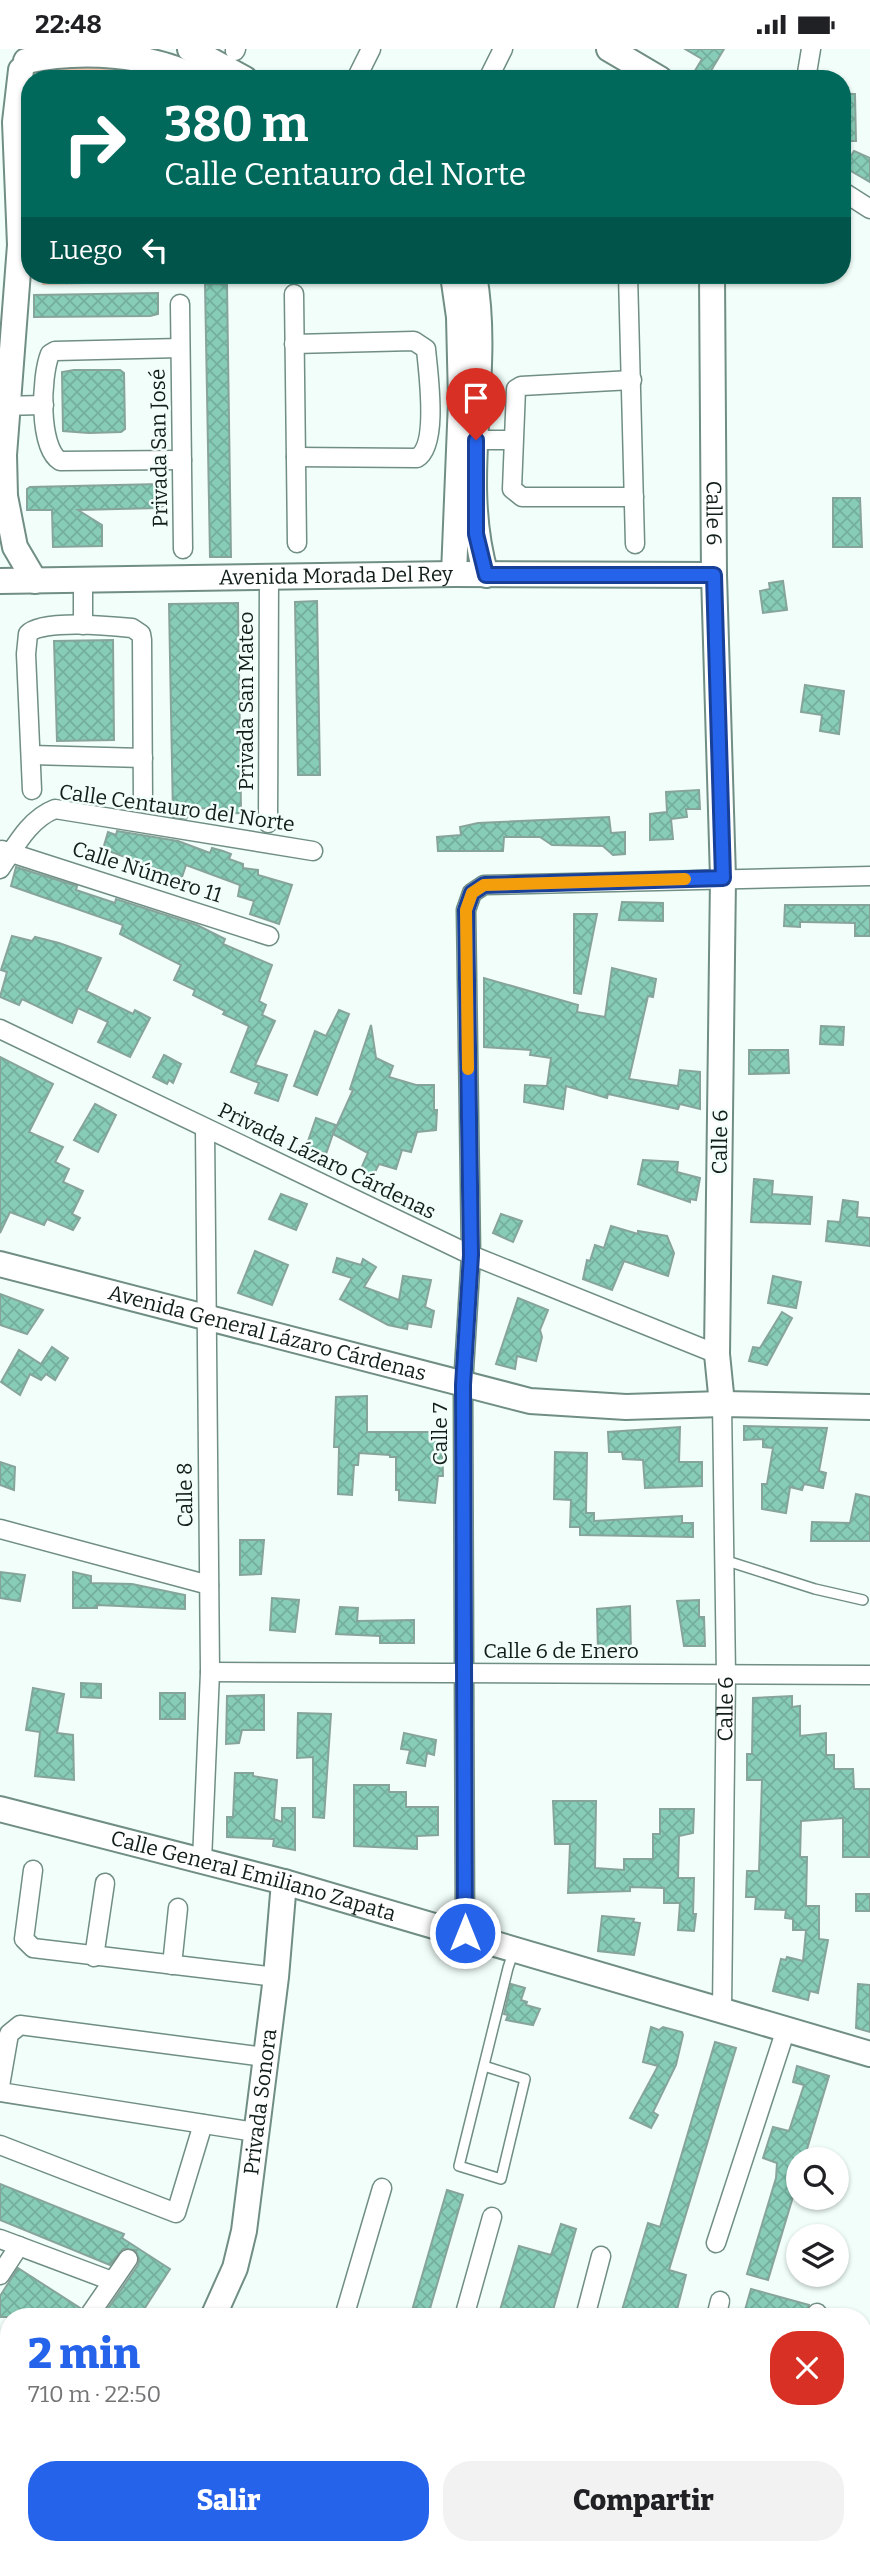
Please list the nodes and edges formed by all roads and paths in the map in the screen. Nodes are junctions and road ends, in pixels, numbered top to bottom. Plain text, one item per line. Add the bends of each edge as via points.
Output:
1 (372, 49) edge
2 (503, 49) edge
3 (609, 49) edge
4 (811, 49) edge
5 (189, 61) edge
6 (19, 65) edge
7 (217, 70) edge
8 (361, 70) edge
9 (492, 70) edge
10 (645, 70) edge
11 (808, 70) edge
12 (9, 174) edge
13 (851, 197) edge
14 (870, 209) edge
15 (462, 284) edge
16 (466, 284) edge
17 (628, 284) edge
18 (712, 284) edge
19 (294, 295) dead end
20 (180, 304) dead end
21 (294, 344) junction
22 (180, 348) junction
23 (632, 380) junction
24 (461, 401) junction
25 (431, 403) junction
26 (44, 405) junction
27 (4, 406) edge
28 (468, 440) junction
29 (512, 440) junction
30 (296, 457) junction
31 (181, 460) junction
32 (634, 497) junction
33 (297, 543) dead end
34 (635, 544) dead end
35 (183, 548) dead end
36 (454, 574) junction
37 (486, 575) junction
38 (714, 575) junction
39 (269, 579) junction
40 (0, 581) edge
41 (35, 581) junction
42 (83, 581) junction
43 (83, 625) junction
44 (31, 755) junction
45 (142, 758) junction
46 (32, 790) dead end
47 (143, 803) dead end
48 (268, 823) dead end
49 (6, 851) edge
50 (313, 851) dead end
51 (0, 869) edge
52 (870, 876) edge
53 (723, 878) junction
54 (269, 936) dead end
55 (0, 1029) edge
56 (205, 1128) junction
57 (471, 1255) junction
58 (0, 1264) edge
59 (205, 1317) junction
60 (717, 1354) junction
61 (463, 1385) junction
62 (722, 1404) junction
63 (870, 1407) edge
64 (0, 1529) edge
65 (724, 1560) junction
66 (209, 1585) junction
67 (863, 1600) dead end
68 (209, 1672) junction
69 (463, 1674) junction
70 (726, 1675) junction
71 (870, 1675) edge
72 (0, 1809) edge
73 (202, 1861) junction
74 (33, 1870) dead end
75 (284, 1882) junction
76 (105, 1883) dead end
77 (178, 1908) dead end
78 (465, 1933) junction
79 (514, 1948) junction
80 (94, 1957) junction
81 (172, 1965) junction
82 (276, 1977) junction
83 (722, 2010) junction
84 (786, 2029) junction
85 (870, 2054) edge
86 (265, 2057) junction
87 (484, 2066) junction
88 (0, 2086) edge
89 (0, 2092) edge
90 (203, 2124) junction
91 (255, 2132) junction
92 (0, 2145) edge
93 (382, 2188) dead end
94 (492, 2217) dead end
95 (0, 2239) edge
96 (716, 2243) dead end
97 (19, 2246) junction
98 (601, 2256) dead end
99 (128, 2259) dead end
100 (0, 2276) edge
101 (111, 2281) junction
102 (94, 2308) edge
103 (217, 2308) edge
104 (347, 2308) edge
105 (467, 2308) edge
106 (587, 2308) edge

1 - 8 street
2 - 9 street
3 - 10 street
4 - 11 street
5 - 6 street via 87,49 40,55
5 - 7 street
6 - 12 street
12 - 27 street via 20,244
13 - 14 street
15 - 24 street
16 - 28 street via 480,319
17 - 23 street
18 - 38 street, Calle 6
19 - 21 street
20 - 22 street, Privada San José
21 - 25 street via 422,343
21 - 30 street
22 - 26 street, Privada San José via 55,351 45,370
22 - 31 street, Privada San José
23 - 29 street via 521,386 514,394
23 - 32 street
24 - 25 street
24 - 28 street
25 - 30 street via 427,447 417,458
26 - 27 street
26 - 31 street, Privada San José via 47,441 56,458 79,463
27 - 41 street via 9,527
28 - 29 street
28 - 36 street
28 - 37 street via 476,534
29 - 32 street via 512,489 516,495
30 - 33 street
31 - 35 street, Privada San José
32 - 34 street
36 - 37 street, Avenida Morada Del Rey
36 - 39 street, Avenida Morada Del Rey
37 - 38 street, Avenida Morada Del Rey
38 - 53 street, Calle 6
39 - 42 street, Avenida Morada Del Rey
39 - 48 street, Privada San Mateo
40 - 41 street, Avenida Morada Del Rey
41 - 42 street, Avenida Morada Del Rey
42 - 43 street
43 - 44 street via 43,627 28,634
43 - 45 street via 132,628 141,634
44 - 45 street
44 - 46 street
45 - 47 street
49 - 50 street, Calle Centauro del Norte via 43,814 55,809
49 - 51 street, Calle Centauro del Norte
49 - 54 street, Calle Número 11
52 - 53 street
53 - 57 street, Calle 7 via 484,885 472,893 466,910
53 - 60 street, Calle 6
55 - 56 street, Privada Lázaro Cárdenas
56 - 57 street, Privada Lázaro Cárdenas
56 - 59 street, Calle 8
57 - 60 street, Privada Lázaro Cárdenas
57 - 61 street, Calle 7
58 - 59 street, Avenida General Lázaro Cárdenas
59 - 61 street, Avenida General Lázaro Cárdenas
59 - 66 street, Calle 8
60 - 62 street, Calle 6
61 - 62 street, Avenida General Lázaro Cárdenas via 530,1401 580,1405
61 - 69 street, Calle 7
62 - 63 street, Avenida General Lázaro Cárdenas
62 - 65 street, Calle 6
64 - 66 street
65 - 67 lane via 815,1590
65 - 70 street, Calle 6
66 - 68 street, Calle 8
68 - 69 street, Calle 6 de Enero
68 - 73 street, Calle 8
69 - 70 street, Calle 6 de Enero
69 - 78 street, Calle 7
70 - 71 street, Calle 6 de Enero
70 - 83 street, Calle 6
72 - 73 street, Calle General Emiliano Zapata
73 - 75 street, Calle General Emiliano Zapata
74 - 80 street via 27,1945
75 - 78 street, Calle General Emiliano Zapata
75 - 82 street, Privada Sonora
76 - 80 street
77 - 81 street
78 - 79 street, Calle General Emiliano Zapata
79 - 83 street, Calle General Emiliano Zapata
79 - 87 lane
80 - 81 street
81 - 82 street
82 - 86 street, Privada Sonora
83 - 84 street, Calle General Emiliano Zapata
84 - 85 street, Calle General Emiliano Zapata
84 - 96 street
86 - 88 street via 20,2025 9,2033
86 - 91 street, Privada Sonora
87 - 87 lane via 459,2166 501,2179 525,2079
89 - 90 street
90 - 91 street
90 - 92 street via 176,2213
91 - 103 street, Privada Sonora via 244,2231 235,2268
93 - 104 street
94 - 105 street
95 - 97 street
97 - 100 street
97 - 101 street
98 - 106 street
99 - 101 street
101 - 102 street

